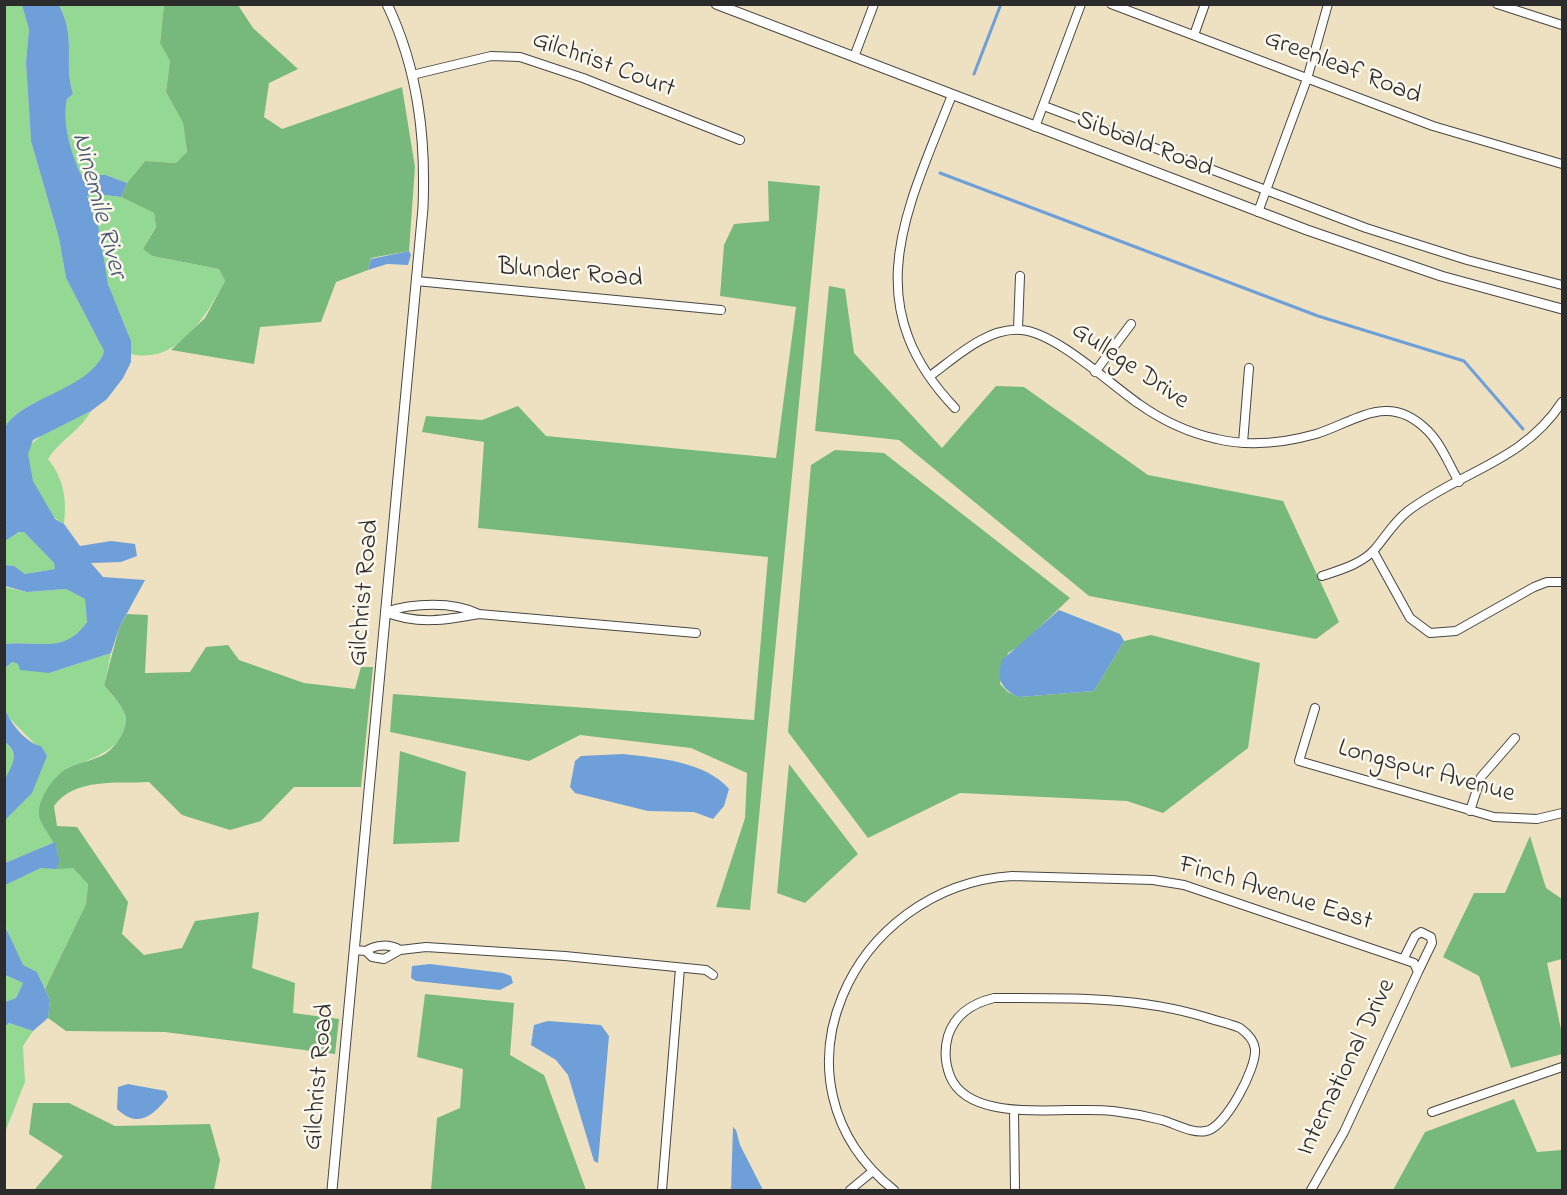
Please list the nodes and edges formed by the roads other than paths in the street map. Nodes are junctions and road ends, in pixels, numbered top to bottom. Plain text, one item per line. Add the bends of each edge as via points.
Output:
1 (387, 4) edge
2 (716, 4) edge
3 (874, 4) edge
4 (1081, 4) edge
5 (1111, 4) edge
6 (1205, 4) edge
7 (1329, 4) edge
8 (1497, 4) edge
9 (1563, 25) edge
10 (1194, 35) junction
11 (854, 57) junction
12 (412, 75) junction
13 (1307, 79) junction
14 (952, 94) junction
15 (1044, 106) junction
16 (1035, 127) junction
17 (740, 140) dead end
18 (1563, 164) edge
19 (1266, 190) junction
20 (1258, 212) junction
21 (1020, 276) dead end
22 (416, 281) junction
23 (1563, 285) edge
24 (1563, 309) edge
25 (721, 310) dead end
26 (1131, 324) dead end
27 (1018, 329) junction
28 (1249, 368) dead end
29 (1095, 372) junction
30 (930, 376) junction
31 (1563, 402) edge
32 (956, 408) dead end
33 (1243, 443) junction
34 (1459, 482) junction
35 (1373, 551) junction
36 (1322, 576) dead end
37 (1563, 582) edge
38 (386, 612) junction
39 (479, 614) junction
40 (696, 633) dead end
41 (1315, 708) dead end
42 (1515, 738) dead end
43 (1470, 811) junction
44 (1563, 813) edge
45 (354, 950) junction
46 (400, 950) junction
47 (366, 951) junction
48 (1404, 958) junction
49 (1414, 963) joint
50 (680, 968) junction
51 (1418, 972) junction
52 (713, 975) dead end
53 (1563, 1067) edge
54 (1014, 1110) junction
55 (1432, 1112) dead end
56 (873, 1171) junction
57 (332, 1191) edge
58 (662, 1191) edge
59 (850, 1191) edge
60 (894, 1191) edge
61 (1015, 1191) edge
62 (1311, 1191) edge

1 - 12 street, Gilchrist Road
2 - 11 street, Sibbald Road
3 - 11 street
4 - 15 street
5 - 10 street, Greenleaf Road
6 - 10 street
7 - 13 street
8 - 9 street
10 - 13 street, Greenleaf Road
11 - 14 street, Sibbald Road
12 - 17 street, Gilchrist Court via 491,56 520,57
12 - 22 street, Gilchrist Road via 424,170
13 - 18 street, Greenleaf Road via 1433,126
13 - 19 street
14 - 16 street, Sibbald Road
14 - 30 street via 909,206 898,255 898,292 906,330
15 - 16 street
15 - 19 street
16 - 20 street, Sibbald Road
19 - 20 street
19 - 23 street via 1411,243
20 - 24 street, Sibbald Road via 1413,267
21 - 27 street
22 - 25 street, Blunder Road
22 - 38 street, Gilchrist Road
26 - 29 street
27 - 29 street, Gullege Drive via 1044,336
27 - 30 street via 986,337
28 - 33 street
29 - 33 street, Gullege Drive via 1141,406 1180,428
30 - 32 street
31 - 34 street via 1524,446
33 - 34 street, Gullege Drive via 1296,439 1370,412 1393,412 1429,432
34 - 35 street via 1400,517
35 - 36 street via 1346,568
35 - 37 street via 1410,618 1430,633 1456,631 1534,587
38 - 39 street via 421,620
38 - 39 street via 402,606 465,607
38 - 45 street, Gilchrist Road
39 - 40 street
41 - 43 street, Longspur Avenue via 1299,760
42 - 43 street via 1482,777
43 - 44 street, Longspur Avenue via 1517,819
45 - 47 street
45 - 57 street, Gilchrist Road
46 - 47 street via 374,946
46 - 47 street via 384,959 372,957
46 - 50 street via 426,947
48 - 49 street, Finch Avenue East
48 - 51 street via 1415,936 1421,932 1431,937 1432,943
48 - 56 street, Finch Avenue East via 1203,890 1153,880 993,877 961,886 892,925 859,962 840,1001 831,1036 831,1075 838,1112 853,1144
49 - 51 street, International Drive
50 - 52 street via 706,970
50 - 58 street
51 - 62 street, International Drive via 1344,1132
53 - 55 street
54 - 54 street via 979,1105 952,1080 947,1068 946,1043 950,1031 968,1008 994,998 1101,998 1135,1002 1193,1013 1238,1028 1253,1041 1252,1067 1224,1120 1208,1131 1102,1110
54 - 61 street
56 - 59 street
56 - 60 street, Finch Avenue East

